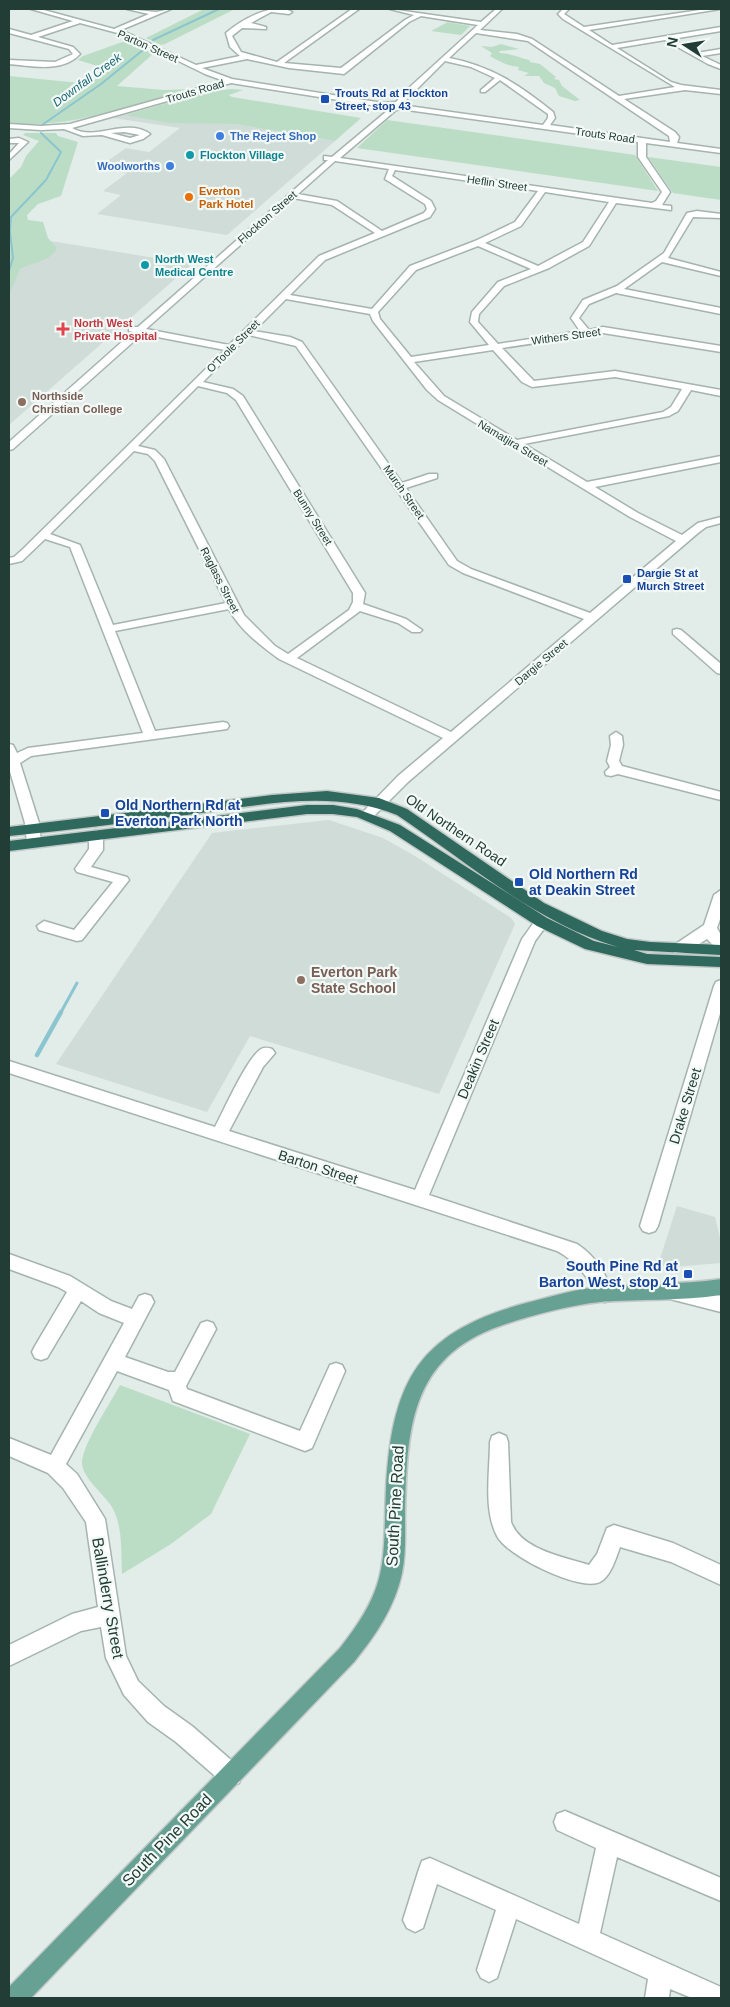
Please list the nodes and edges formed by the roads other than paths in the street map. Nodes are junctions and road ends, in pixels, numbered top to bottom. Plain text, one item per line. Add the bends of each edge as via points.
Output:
1 (34, 9) edge
2 (130, 9) edge
3 (168, 9) edge
4 (278, 9) edge
5 (356, 9) edge
6 (397, 9) edge
7 (498, 9) edge
8 (566, 9) edge
9 (717, 9) edge
10 (270, 10) edge
11 (157, 14) junction
12 (419, 15) junction
13 (80, 21) junction
14 (482, 24) junction
15 (583, 29) junction
16 (721, 29) edge
17 (9, 31) edge
18 (114, 31) junction
19 (474, 31) junction
20 (31, 37) junction
21 (666, 38) junction
22 (610, 47) junction
23 (721, 51) edge
24 (696, 55) junction
25 (246, 57) junction
26 (443, 59) junction
27 (9, 62) edge
28 (279, 63) junction
29 (721, 67) edge
30 (196, 68) junction
31 (502, 77) junction
32 (231, 81) junction
33 (215, 86) junction
34 (252, 86) junction
35 (685, 87) junction
36 (483, 91) dead end
37 (721, 92) edge
38 (619, 98) junction
39 (392, 106) junction
40 (9, 126) edge
41 (65, 126) junction
42 (545, 126) junction
43 (102, 132) junction
44 (9, 140) edge
45 (642, 140) junction
46 (673, 144) junction
47 (721, 151) edge
48 (9, 158) edge
49 (329, 159) junction
50 (393, 168) junction
51 (543, 190) junction
52 (292, 195) junction
53 (614, 200) junction
54 (654, 205) junction
55 (668, 208) dead end
56 (721, 216) edge
57 (381, 234) junction
58 (478, 243) junction
59 (660, 259) junction
60 (537, 270) junction
61 (721, 274) edge
62 (615, 290) junction
63 (283, 296) junction
64 (721, 311) edge
65 (374, 312) junction
66 (135, 329) junction
67 (247, 332) junction
68 (586, 332) junction
69 (496, 346) junction
70 (231, 348) junction
71 (721, 349) edge
72 (410, 360) junction
73 (195, 383) junction
74 (688, 386) junction
75 (721, 392) edge
76 (9, 436) edge
77 (515, 444) junction
78 (9, 447) edge
79 (130, 448) junction
80 (721, 459) edge
81 (433, 476) dead end
82 (585, 486) junction
83 (400, 487) junction
84 (721, 520) edge
85 (42, 535) junction
86 (683, 540) junction
87 (9, 561) edge
88 (233, 605) junction
89 (357, 606) junction
90 (592, 618) junction
91 (110, 629) junction
92 (416, 630) dead end
93 (677, 632) dead end
94 (289, 659) junction
95 (721, 670) edge
96 (223, 726) dead end
97 (152, 736) junction
98 (616, 736) dead end
99 (452, 737) junction
100 (10, 757) edge
101 (721, 796) edge
102 (379, 802) junction
103 (367, 815) junction
104 (9, 832) edge
105 (33, 836) junction
106 (96, 836) junction
107 (9, 846) edge
108 (721, 895) edge
109 (542, 922) junction
110 (44, 926) dead end
111 (710, 928) junction
112 (721, 944) edge
113 (679, 949) junction
114 (721, 950) edge
115 (721, 962) edge
116 (721, 986) edge
117 (267, 1053) dead end
118 (9, 1067) edge
119 (219, 1135) junction
120 (419, 1200) junction
121 (649, 1226) dead end
122 (9, 1262) edge
123 (721, 1287) edge
124 (78, 1290) junction
125 (668, 1291) junction
126 (605, 1294) junction
127 (145, 1302) dead end
128 (721, 1304) edge
129 (135, 1319) junction
130 (207, 1329) dead end
131 (41, 1352) dead end
132 (113, 1360) junction
133 (336, 1371) dead end
134 (175, 1381) junction
135 (499, 1442) dead end
136 (9, 1448) edge
137 (55, 1466) junction
138 (721, 1575) edge
139 (109, 1615) junction
140 (9, 1656) edge
141 (231, 1775) junction
142 (565, 1822) dead end
143 (608, 1842) junction
144 (721, 1890) edge
145 (509, 1905) junction
146 (415, 1920) dead end
147 (587, 1940) junction
148 (489, 1970) dead end
149 (661, 1974) junction
150 (714, 1996) dead end
151 (15, 1998) edge
152 (657, 1998) edge

1 - 13 street, Parton Street
2 - 11 street
3 - 11 street
4 - 10 street via 289,12
5 - 28 street
6 - 12 street
7 - 14 street, Flockton Street
8 - 15 street via 562,16
9 - 15 street
10 - 25 street via 231,32 229,36 236,51
11 - 18 street
12 - 14 street
12 - 28 street via 343,71
13 - 18 street, Parton Street
13 - 20 street
14 - 19 street, Flockton Street
15 - 22 street
16 - 21 street
17 - 20 street
18 - 30 street, Parton Street via 139,39
19 - 26 street, Flockton Street
19 - 38 street via 528,38
20 - 27 street via 71,48 77,54 71,60 53,64
21 - 22 street
21 - 24 street
22 - 35 street via 669,83
23 - 24 street
24 - 29 street
25 - 28 street
25 - 30 street
26 - 31 street via 472,64
26 - 39 street, Flockton Street
30 - 32 street, Parton Street
31 - 36 street
31 - 42 street via 551,113 552,117
32 - 33 street, Trouts Road
32 - 34 street, Trouts Road
33 - 34 street
33 - 41 street, Trouts Road
34 - 39 street, Trouts Road
35 - 37 street
35 - 38 street
38 - 46 street via 672,134
39 - 42 street, Trouts Road
39 - 49 street, Flockton Street
40 - 41 street, Trouts Road
41 - 43 street via 82,136
42 - 45 street, Trouts Road
43 - 43 street via 114,129 146,134 131,142
44 - 48 street via 24,142
45 - 46 street, Trouts Road
45 - 54 street via 642,157 666,192
46 - 47 street, Trouts Road
49 - 50 street, Heflin Street
49 - 52 street, Flockton Street
49 - 66 street, Flockton Street
50 - 51 street, Heflin Street
50 - 57 street, O'Toole Street via 388,177 428,203 431,209 424,217
51 - 53 street, Heflin Street
51 - 58 street via 521,222
52 - 57 street via 334,203
52 - 66 street, Flockton Street
53 - 54 street, Heflin Street
53 - 60 street via 588,242
54 - 55 street, Heflin Street
56 - 59 street via 692,213 670,252
57 - 63 street, O'Toole Street via 322,258
58 - 60 street
58 - 65 street via 413,268
59 - 61 street
59 - 62 street
60 - 69 street via 498,285 475,314 476,324
62 - 64 street
62 - 68 street via 582,305 575,318
63 - 65 street
63 - 67 street, O'Toole Street
65 - 72 street, Namatjira Street via 376,319
66 - 70 street
66 - 76 street, Flockton Street
66 - 78 street, Flockton Street
67 - 70 street, O'Toole Street
67 - 83 street, Murch Street via 299,344
68 - 69 street, Withers Street
68 - 71 street, Withers Street via 614,331
69 - 72 street, Withers Street
69 - 74 street via 532,384 610,374
70 - 73 street, O'Toole Street
72 - 77 street, Namatjira Street via 441,398
73 - 79 street, O'Toole Street
73 - 89 street, Bunny Street via 230,391 240,398 354,584 360,598
74 - 75 street
74 - 77 street via 675,409 666,414
77 - 82 street, Namatjira Street
79 - 85 street, O'Toole Street
79 - 88 street, Raglass Street via 151,452 159,459
80 - 82 street
81 - 83 street
82 - 86 street, Namatjira Street
83 - 90 street, Murch Street via 457,566
84 - 86 street, Dargie Street via 702,525
85 - 87 street, O'Toole Street via 20,557
85 - 91 street via 75,545
86 - 90 street, Dargie Street
88 - 91 street
88 - 94 street, Raglass Street via 244,625
89 - 92 street via 402,621
89 - 94 street
90 - 99 street, Dargie Street
91 - 97 street
93 - 95 street
94 - 99 street, Raglass Street
96 - 97 street
97 - 100 street
98 - 101 street via 614,770
99 - 102 street, Dargie Street
100 - 105 street
102 - 103 street, Dargie Street
102 - 105 highway, Old Northern Road via 350,797 298,797
102 - 113 highway, Old Northern Road via 415,820 574,926 627,944
103 - 106 highway, Old Northern Road via 314,809
103 - 109 highway, Old Northern Road via 425,846
104 - 105 highway, Old Northern Road
105 - 106 highway, Old Northern Road
105 - 107 highway, Old Northern Road
106 - 110 street via 96,850 82,869 122,880 77,936
108 - 111 street
109 - 115 highway, Old Northern Road via 590,945 624,955
109 - 120 street, Deakin Street via 529,939
111 - 112 street
111 - 113 street
113 - 114 highway, Old Northern Road
116 - 121 street, Drake Street
117 - 119 street via 258,1063
118 - 119 street, Barton Street
119 - 120 street, Barton Street
120 - 126 street, Barton Street via 562,1244 582,1255 592,1266
122 - 124 street
123 - 125 main road, South Pine Road
124 - 129 street via 105,1307
124 - 131 street
125 - 126 main road, South Pine Road
125 - 128 street
126 - 141 main road, South Pine Road via 495,1320 461,1334 422,1373 409,1395 401,1421 397,1448 394,1562 387,1591 370,1627
127 - 129 street
129 - 132 street
130 - 134 street via 181,1379
132 - 134 street
132 - 137 street
133 - 134 street via 305,1442 180,1395
135 - 138 street via 503,1528 512,1542 525,1552 595,1574 605,1560 614,1534 673,1553
136 - 137 street, Ballinderry Street
137 - 139 street, Ballinderry Street via 70,1481 95,1519
139 - 140 street via 79,1621
139 - 141 street, Ballinderry Street via 116,1658 131,1688 156,1714
141 - 151 main road, South Pine Road
142 - 143 street
143 - 144 street
143 - 147 street
145 - 146 street via 430,1869
145 - 147 street
145 - 148 street
147 - 149 street
149 - 150 street
149 - 152 street

